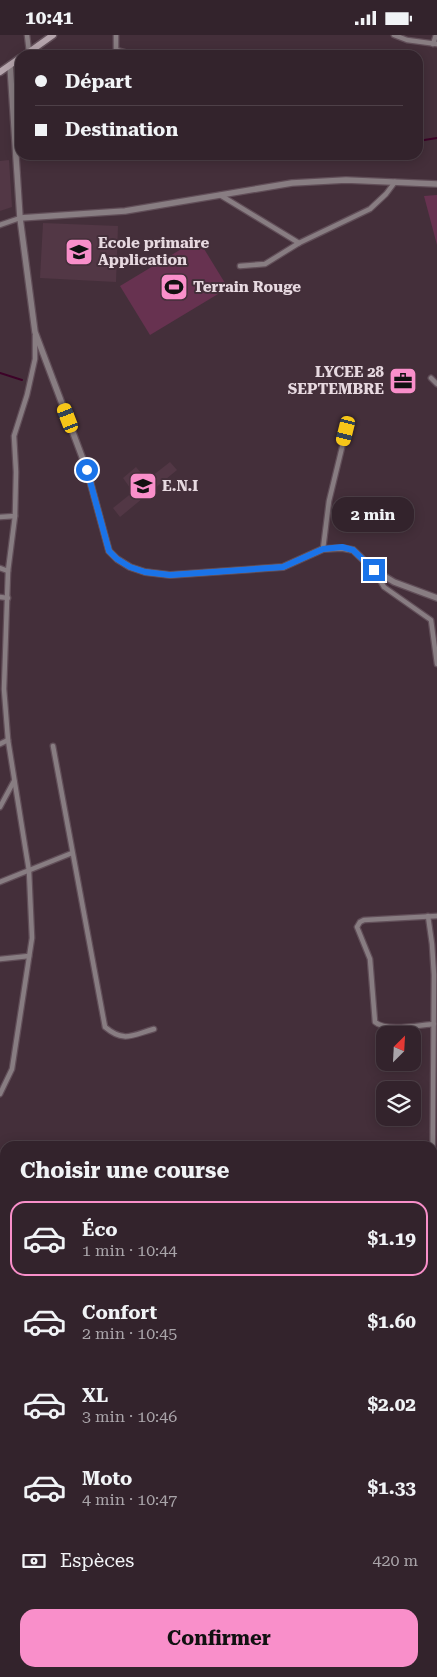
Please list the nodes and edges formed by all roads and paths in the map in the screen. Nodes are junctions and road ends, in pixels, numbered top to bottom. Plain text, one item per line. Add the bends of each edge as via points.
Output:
1 (27, 35) edge
2 (53, 35) edge
3 (116, 35) edge
4 (394, 35) edge
5 (436, 35) edge
6 (435, 44) edge
7 (27, 50) edge
8 (32, 50) edge
9 (114, 50) edge
10 (15, 62) edge
11 (10, 65) junction
12 (0, 72) edge
13 (15, 142) edge
14 (16, 160) edge
15 (395, 182) junction
16 (437, 184) edge
17 (220, 195) junction
18 (20, 218) junction
19 (0, 225) edge
20 (299, 243) junction
21 (240, 266) dead end
22 (35, 332) junction
23 (431, 378) dead end
24 (437, 384) edge
25 (346, 431) dead end
26 (15, 516) junction
27 (0, 517) edge
28 (323, 549) junction
29 (0, 568) edge
30 (374, 570) junction
31 (8, 571) junction
32 (0, 597) edge
33 (437, 597) edge
34 (8, 598) junction
35 (437, 664) edge
36 (2, 689) edge
37 (8, 740) junction
38 (0, 744) edge
39 (54, 746) dead end
40 (14, 781) junction
41 (0, 807) edge
42 (72, 853) junction
43 (29, 871) junction
44 (0, 882) edge
45 (428, 916) junction
46 (437, 916) edge
47 (435, 944) edge
48 (29, 956) junction
49 (0, 959) edge
50 (434, 1024) junction
51 (154, 1029) dead end
52 (0, 1094) edge
53 (433, 1141) edge

1 - 7 street
2 - 8 main road
3 - 9 street
4 - 6 street
5 - 6 street
10 - 11 main road
11 - 12 main road
11 - 13 street
14 - 18 street
15 - 16 street
15 - 17 street via 346,179 292,183
15 - 20 street via 370,209
17 - 18 street via 125,211
17 - 20 street
18 - 19 street
18 - 22 street
20 - 21 street via 265,264
22 - 26 street via 33,368 14,436
22 - 28 street via 87,470 109,551 117,559 145,572 170,575 283,567
23 - 24 street
25 - 28 street via 329,501
26 - 27 street
26 - 31 street
28 - 30 street via 342,547 353,550
29 - 31 street
30 - 33 street via 394,582
30 - 35 street via 384,587 431,620
31 - 34 street
32 - 34 street
34 - 36 street
36 - 37 street
37 - 38 street
37 - 40 street
39 - 42 street
40 - 41 street
40 - 43 street
42 - 43 street
42 - 51 street via 105,1027 123,1037
43 - 44 street
43 - 48 street via 32,938
45 - 46 street
45 - 47 street
45 - 50 street via 364,920 357,927 370,959 375,1022 391,1028
47 - 50 street
48 - 49 street
48 - 52 street via 12,1069
50 - 53 street

